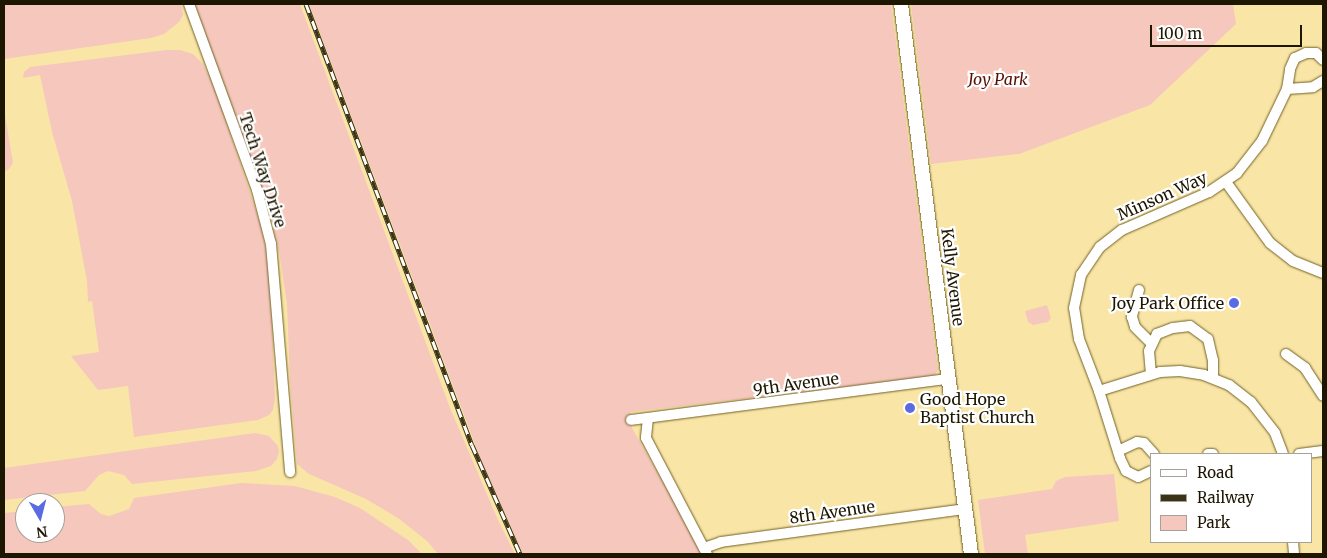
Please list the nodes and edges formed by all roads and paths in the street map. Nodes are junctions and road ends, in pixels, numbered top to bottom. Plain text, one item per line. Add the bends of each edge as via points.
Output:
1 (189, 4) edge
2 (901, 4) edge
3 (1323, 60) edge
4 (1323, 81) edge
5 (1287, 89) junction
6 (1226, 182) junction
7 (1323, 273) edge
8 (1139, 290) dead end
9 (1151, 343) junction
10 (1286, 354) dead end
11 (1151, 374) junction
12 (1213, 378) junction
13 (948, 379) junction
14 (1099, 391) junction
15 (1323, 396) edge
16 (648, 418) junction
17 (631, 420) dead end
18 (1118, 451) junction
19 (1323, 451) edge
20 (1154, 453) edge
21 (1283, 453) edge
22 (1307, 453) edge
23 (290, 472) dead end
24 (1150, 472) edge
25 (965, 509) junction
26 (706, 551) edge
27 (971, 554) edge

1 - 23 street, Tech Way Drive via 257,190 272,244
2 - 13 main road, Kelly Avenue
3 - 5 street, Minson Way via 1316,54 1300,54 1290,68
4 - 5 street via 1313,87
5 - 6 street, Minson Way via 1257,149
6 - 7 street via 1270,243 1293,261
6 - 14 street, Minson Way via 1122,230 1100,247 1085,267 1075,300 1076,324
8 - 9 street via 1132,317 1135,327
9 - 11 street
9 - 12 street via 1157,334 1173,328 1190,326 1199,330 1212,347
10 - 15 street via 1305,368
11 - 12 street via 1180,371
11 - 14 street
12 - 21 street via 1237,390 1256,407 1275,433
13 - 16 street, 9th Avenue
13 - 25 main road, Kelly Avenue
14 - 18 street, Minson Way
16 - 17 street, 9th Avenue
16 - 26 street via 646,438
18 - 20 street via 1137,442 1151,448
18 - 24 street, Minson Way via 1126,471 1138,477
19 - 22 street
25 - 26 street, 8th Avenue via 721,542
25 - 27 main road, Kelly Avenue

